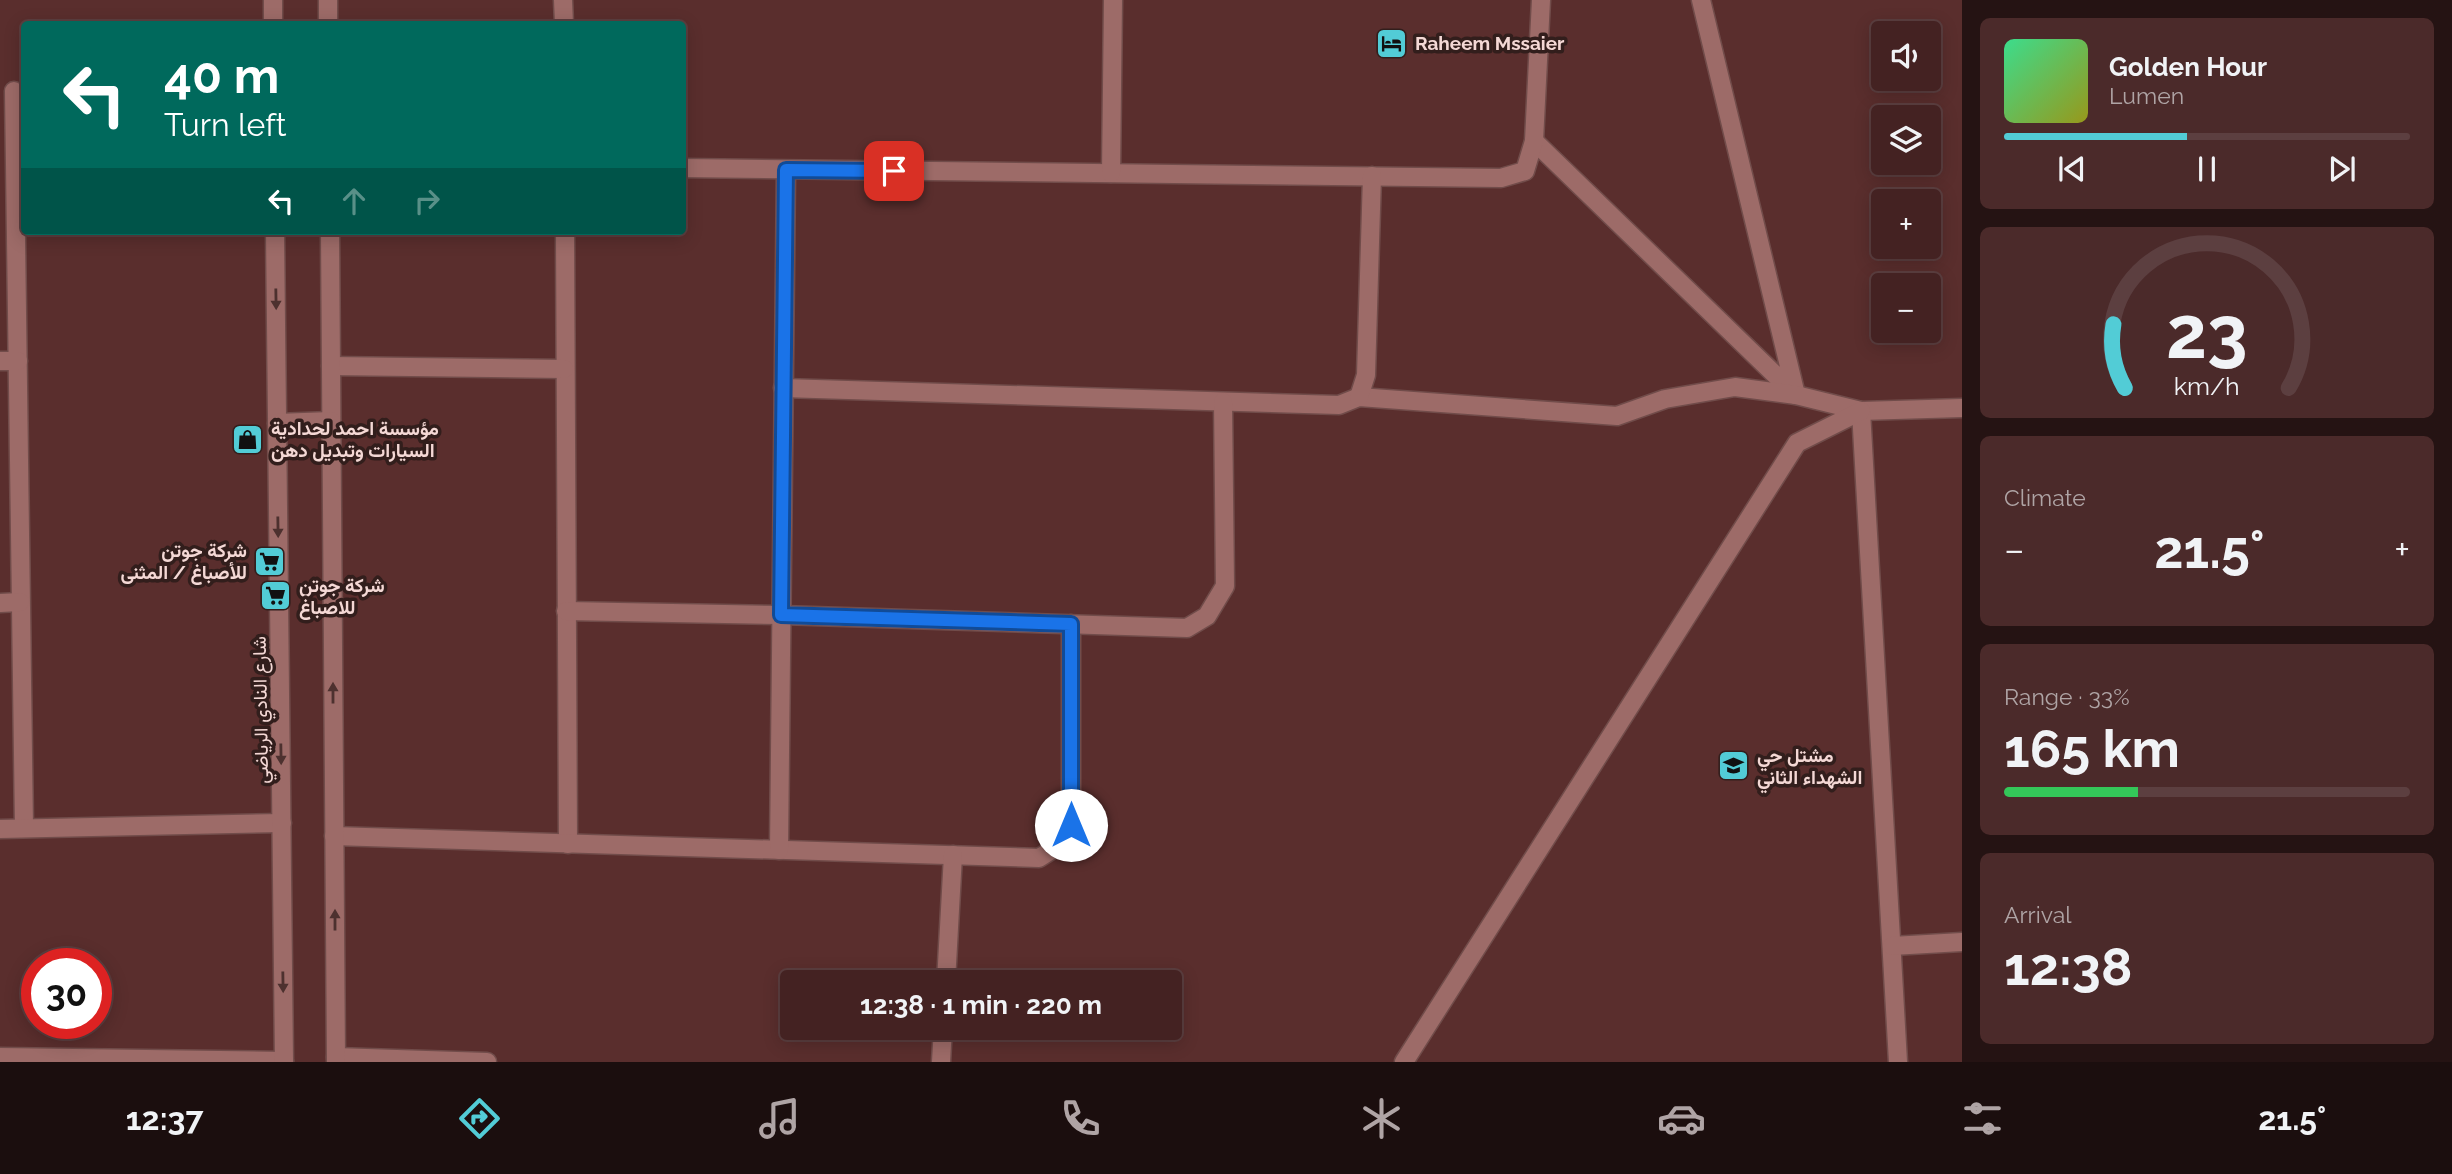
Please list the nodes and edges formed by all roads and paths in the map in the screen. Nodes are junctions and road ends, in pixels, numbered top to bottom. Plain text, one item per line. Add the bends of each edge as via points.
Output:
1 (273, 0) edge
2 (328, 0) edge
3 (563, 0) edge
4 (1113, 0) edge
5 (1541, 0) edge
6 (1701, 0) edge
7 (273, 21) edge
8 (328, 21) edge
9 (564, 21) edge
10 (13, 91) edge
11 (1534, 141) junction
12 (686, 168) edge
13 (786, 170) junction
14 (1111, 173) junction
15 (1372, 176) junction
16 (275, 235) edge
17 (330, 235) edge
18 (565, 235) edge
19 (9, 361) edge
20 (331, 366) junction
21 (564, 369) junction
22 (783, 388) junction
23 (1796, 395) junction
24 (1359, 397) junction
25 (1223, 401) junction
26 (1962, 408) edge
27 (1861, 411) junction
28 (331, 421) junction
29 (277, 423) junction
30 (20, 602) junction
31 (0, 603) edge
32 (566, 611) junction
33 (781, 615) junction
34 (1071, 624) junction
35 (282, 822) junction
36 (24, 828) junction
37 (0, 829) edge
38 (334, 836) junction
39 (568, 844) junction
40 (779, 850) junction
41 (953, 855) junction
42 (1962, 942) edge
43 (1892, 946) junction
44 (947, 970) edge
45 (942, 1040) edge
46 (0, 1057) edge
47 (336, 1059) edge
48 (24, 1060) edge
49 (284, 1062) edge
50 (487, 1062) edge
51 (941, 1062) edge
52 (1404, 1062) edge
53 (1898, 1062) edge

1 - 7 street
2 - 8 street
3 - 9 street
4 - 14 street
5 - 11 street
6 - 23 street
10 - 19 street
11 - 15 street via 1525,171 1501,178
11 - 23 street
12 - 13 street
13 - 14 street
13 - 22 street
14 - 15 street
15 - 24 street via 1366,376
16 -> 29 street, شارع النادي الرياضي
17 - 20 street
18 - 21 street
19 - 30 street
20 - 21 street
20 - 28 street
21 - 32 street
22 - 25 street
22 - 33 street
23 - 24 street via 1735,387 1665,399 1617,415
23 - 27 street
24 - 25 street via 1339,405
25 - 34 street via 1225,586 1207,616 1187,628
26 - 27 street
27 - 43 street
27 - 52 street via 1797,443
28 - 29 street
38 -> 28 street
29 -> 35 street, شارع النادي الرياضي
30 - 31 street
30 - 36 street
32 - 33 street
32 - 39 street
33 - 34 street
33 - 40 street
34 - 41 street via 1071,825 1060,844 1039,858
35 - 36 street
35 -> 49 street, شارع النادي الرياضي
36 - 37 street
38 - 39 street
47 -> 38 street
39 - 40 street
40 - 41 street
41 - 44 street
42 - 43 street
43 - 53 street
45 - 51 street
46 - 48 street
47 - 50 street
48 - 49 street

